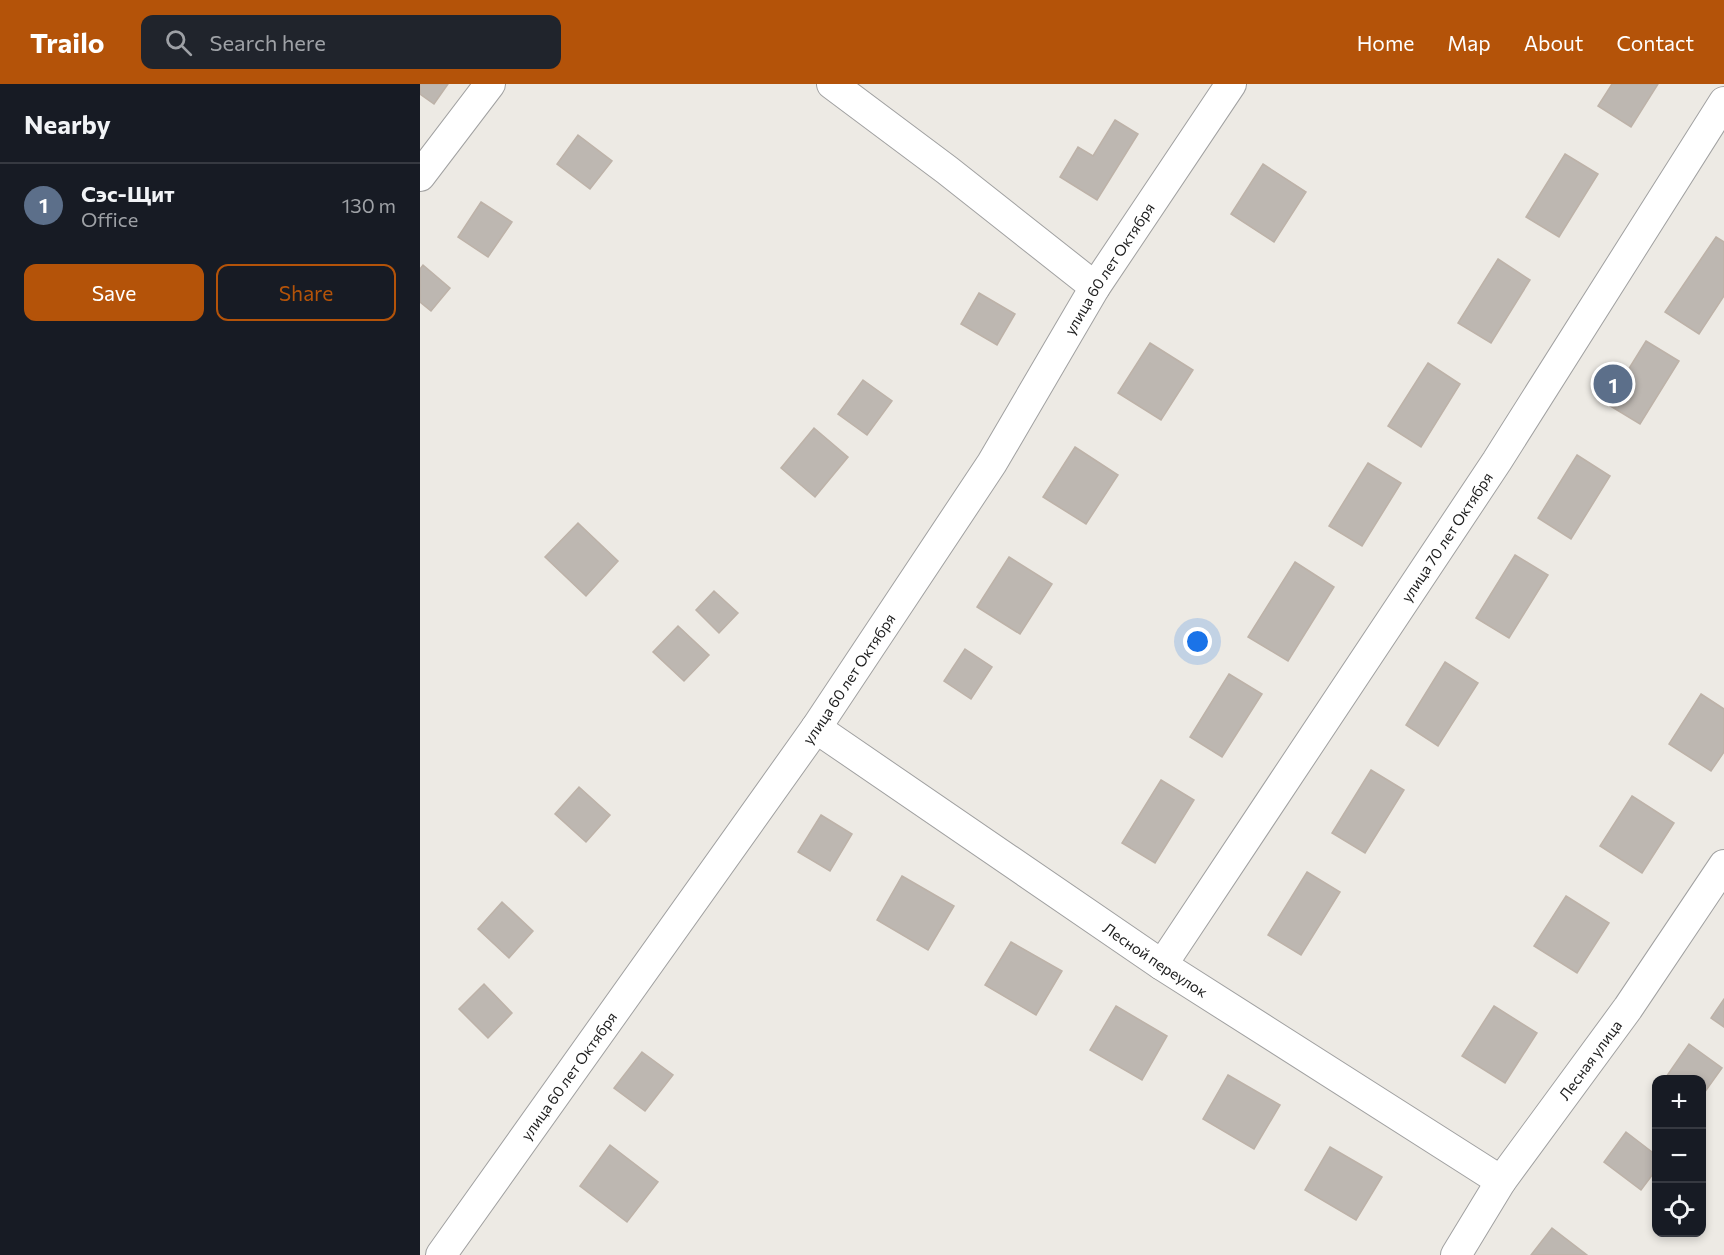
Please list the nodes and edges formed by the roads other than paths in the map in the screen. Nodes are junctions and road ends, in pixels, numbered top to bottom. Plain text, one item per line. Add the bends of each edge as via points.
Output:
1 (490, 84) edge
2 (832, 84) edge
3 (1231, 84) edge
4 (1724, 102) edge
5 (420, 176) edge
6 (1095, 287) junction
7 (816, 728) junction
8 (1724, 865) edge
9 (1162, 964) junction
10 (1501, 1181) junction
11 (441, 1255) edge
12 (1455, 1255) edge

1 - 5 street
2 - 6 street
3 - 6 street, улица 60 лет Октября
4 - 9 street, улица 70 лет Октября via 1497,461
6 - 7 street, улица 60 лет Октября via 992,464
7 - 9 street, Лесной переулок
7 - 11 street, улица 60 лет Октября
8 - 10 street, Лесная улица via 1628,1008
9 - 10 street, Лесной переулок
10 - 12 street, Лесная улица

